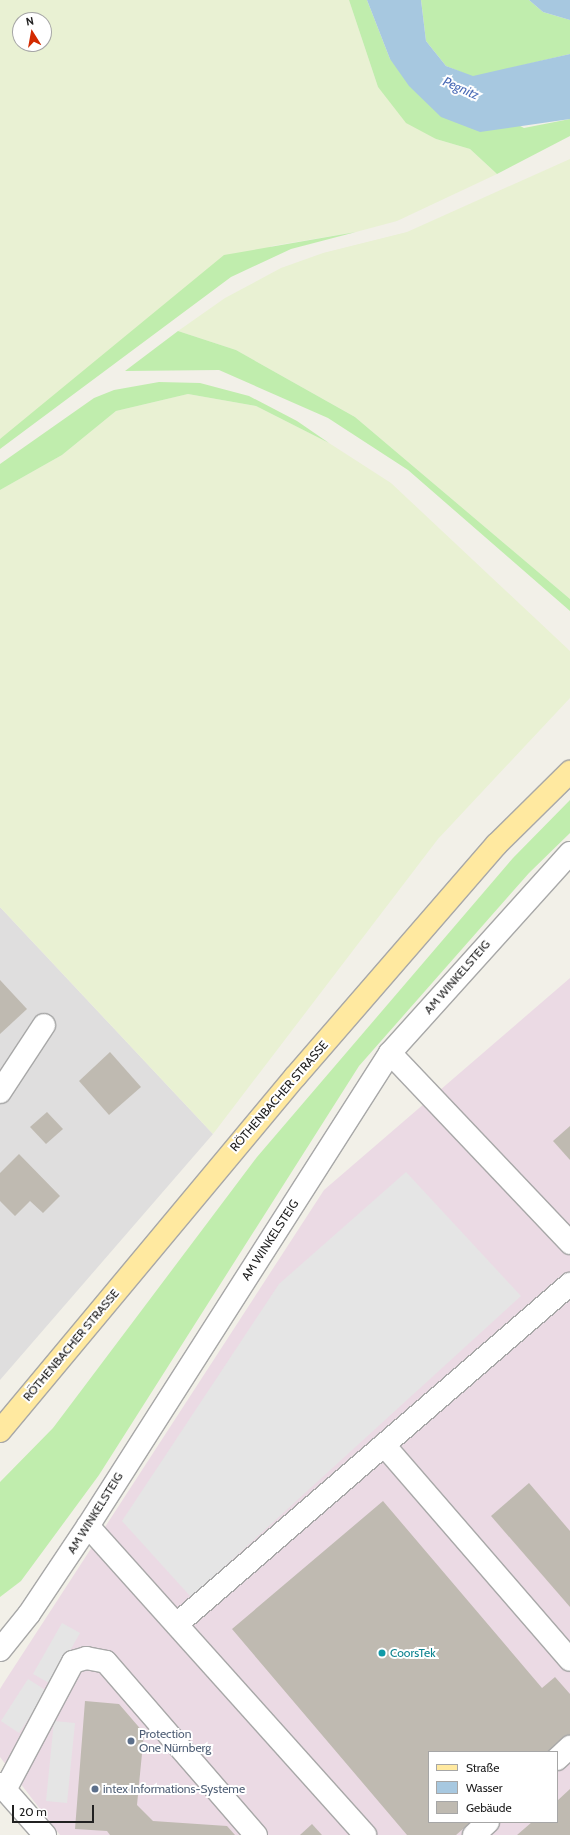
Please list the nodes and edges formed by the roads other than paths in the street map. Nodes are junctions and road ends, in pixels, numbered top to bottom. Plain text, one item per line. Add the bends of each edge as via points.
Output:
1 (570, 772) edge
2 (570, 853) edge
3 (44, 1025) dead end
4 (390, 1053) junction
5 (0, 1092) edge
6 (570, 1243) edge
7 (570, 1284) edge
8 (0, 1432) edge
9 (384, 1445) junction
10 (88, 1526) junction
11 (176, 1624) junction
12 (0, 1650) edge
13 (570, 1660) edge
14 (570, 1747) edge
15 (558, 1758) edge
16 (3, 1786) edge
17 (487, 1823) edge
18 (45, 1835) edge
19 (256, 1835) edge
20 (365, 1835) edge
21 (474, 1835) edge

1 - 8 main road, RÖTHENBACHER STRASSE via 497,844 300,1071
2 - 4 street, AM WINKELSTEIG
3 - 5 street
4 - 6 street
4 - 10 street, AM WINKELSTEIG
7 - 9 street
9 - 11 street
9 - 13 street
10 - 11 street
10 - 12 street, AM WINKELSTEIG via 29,1614
11 - 20 street
14 - 15 street
16 - 18 street
16 - 19 street via 73,1662 86,1658 106,1662
17 - 21 street

